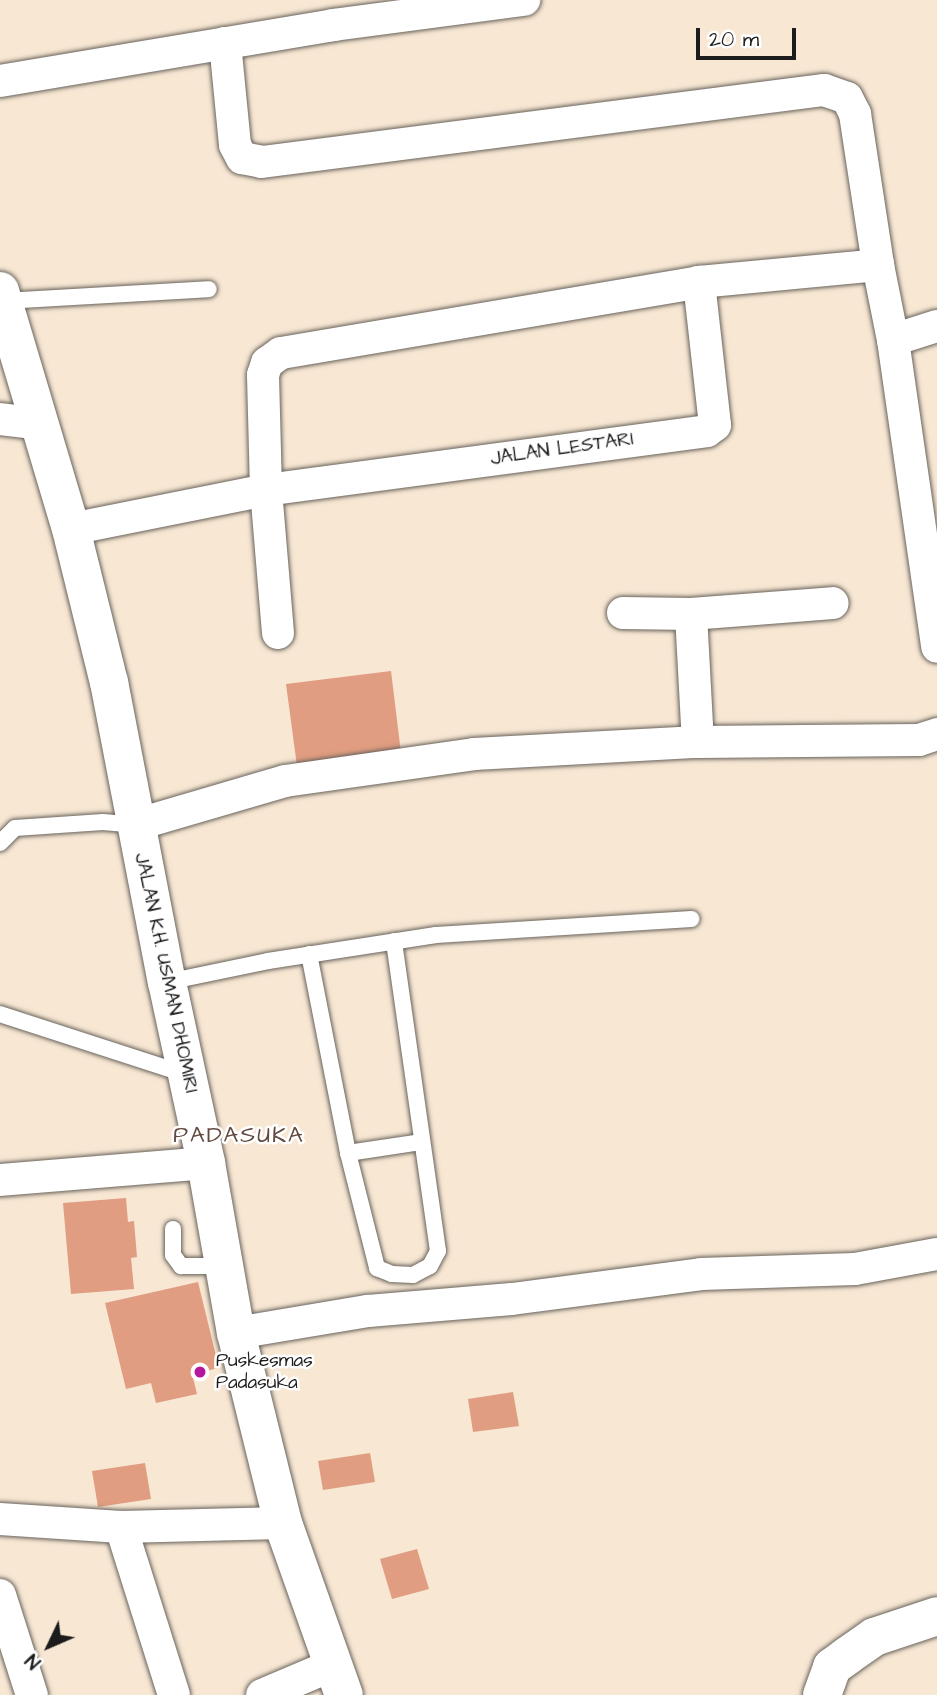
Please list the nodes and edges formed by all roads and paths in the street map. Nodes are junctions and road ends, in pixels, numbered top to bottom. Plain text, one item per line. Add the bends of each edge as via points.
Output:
1 (524, 0) edge
2 (225, 43) junction
3 (0, 81) edge
4 (878, 265) junction
5 (699, 282) junction
6 (209, 289) dead end
7 (1, 296) edge
8 (937, 326) edge
9 (893, 340) junction
10 (0, 419) edge
11 (42, 424) junction
12 (266, 490) junction
13 (71, 528) junction
14 (833, 603) dead end
15 (935, 612) edge
16 (623, 613) dead end
17 (691, 614) junction
18 (278, 633) dead end
19 (937, 647) edge
20 (937, 734) edge
21 (698, 742) junction
22 (135, 825) junction
23 (0, 843) edge
24 (692, 919) dead end
25 (394, 941) junction
26 (309, 954) junction
27 (167, 982) junction
28 (0, 1014) edge
29 (187, 1075) junction
30 (422, 1142) junction
31 (348, 1153) junction
32 (206, 1163) junction
33 (0, 1180) edge
34 (173, 1229) dead end
35 (937, 1254) edge
36 (224, 1266) junction
37 (236, 1333) junction
38 (0, 1519) edge
39 (283, 1523) junction
40 (121, 1527) junction
41 (0, 1595) edge
42 (937, 1616) edge
43 (338, 1680) edge
44 (32, 1695) edge
45 (174, 1695) edge
46 (262, 1695) edge
47 (822, 1695) edge

1 - 2 street
2 - 3 street
2 - 4 street via 235,145 242,158 262,162 824,90 837,93 847,98 855,114
4 - 5 street
4 - 9 street
5 - 12 street via 281,353 267,363 263,375
5 - 12 street, JALAN LESTARI via 715,425 707,431
6 - 7 lane
7 - 11 main road, JALAN K.H. USMAN DHOMIRI
8 - 9 street
9 - 15 street
10 - 11 street
11 - 13 main road, JALAN K.H. USMAN DHOMIRI
12 - 13 street
12 - 18 street
13 - 22 main road, JALAN K.H. USMAN DHOMIRI via 109,682
14 - 17 street
15 - 19 street
16 - 17 street
17 - 21 street
20 - 21 street via 919,740
21 - 22 street via 474,754 285,781
22 - 23 lane via 103,822 15,828
22 - 27 main road, JALAN K.H. USMAN DHOMIRI
24 - 25 lane via 508,929
25 - 26 lane
25 - 30 lane
26 - 27 lane
26 - 31 lane
27 - 29 main road, JALAN K.H. USMAN DHOMIRI
28 - 29 lane
29 - 32 main road, JALAN K.H. USMAN DHOMIRI
30 - 31 lane
30 - 31 lane via 438,1251 430,1266 413,1275 377,1268
32 - 33 street
32 - 36 main road, JALAN K.H. USMAN DHOMIRI
34 - 36 lane via 173,1255 181,1266
35 - 37 street via 855,1269 701,1274 512,1299 368,1311
36 - 37 main road, JALAN K.H. USMAN DHOMIRI
37 - 39 main road, JALAN K.H. USMAN DHOMIRI
38 - 40 street
39 - 40 street
39 - 43 main road, JALAN K.H. USMAN DHOMIRI
40 - 45 street
41 - 44 street
42 - 47 main road via 874,1637 827,1675
43 - 46 street

